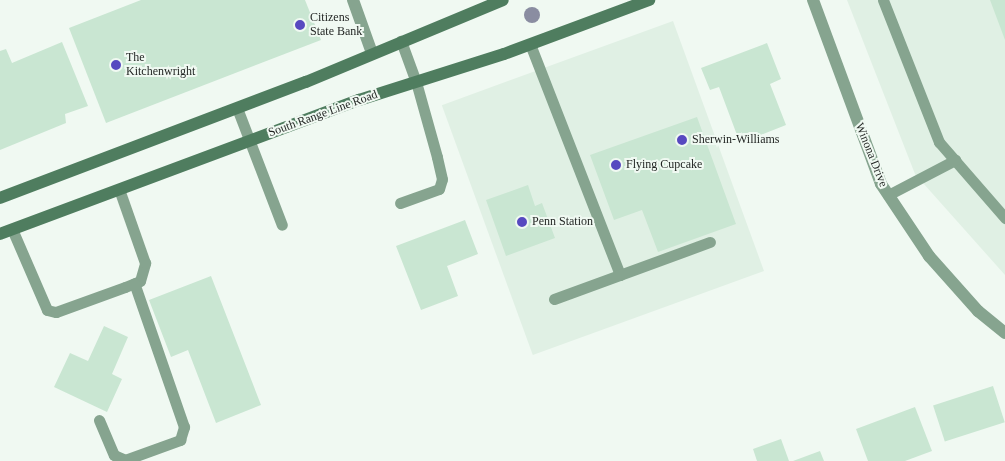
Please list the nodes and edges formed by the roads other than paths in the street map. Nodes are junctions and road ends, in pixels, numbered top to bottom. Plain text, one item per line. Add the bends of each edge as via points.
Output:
1 (353, 0) edge
2 (502, 0) edge
3 (649, 0) edge
4 (813, 0) edge
5 (883, 0) edge
6 (401, 41) junction
7 (530, 44) junction
8 (372, 53) junction
9 (416, 82) junction
10 (237, 108) junction
11 (250, 140) junction
12 (955, 160) junction
13 (119, 189) junction
14 (888, 195) junction
15 (0, 198) edge
16 (400, 203) dead end
17 (1005, 218) edge
18 (282, 225) dead end
19 (6, 232) edge
20 (710, 242) dead end
21 (620, 275) junction
22 (134, 283) junction
23 (554, 299) dead end
24 (1005, 334) edge
25 (99, 420) dead end

1 - 8 street
2 - 6 main road
3 - 7 main road, South Range Line Road
4 - 14 street, Winona Drive via 881,184
5 - 12 lane via 939,142
6 - 8 main road
6 - 9 lane
7 - 9 main road, South Range Line Road
7 - 21 lane
8 - 10 main road
9 - 11 main road, South Range Line Road
9 - 16 lane via 442,179 439,189
10 - 11 lane
10 - 15 main road
11 - 13 main road, South Range Line Road
11 - 18 lane
12 - 14 lane
12 - 17 lane
13 - 19 main road, South Range Line Road
13 - 22 lane via 145,263 140,281
14 - 24 street, Winona Drive via 929,256 978,311
19 - 22 lane via 47,310 56,312
20 - 21 lane
21 - 23 lane
22 - 25 lane via 184,427 180,440 125,460 114,455

